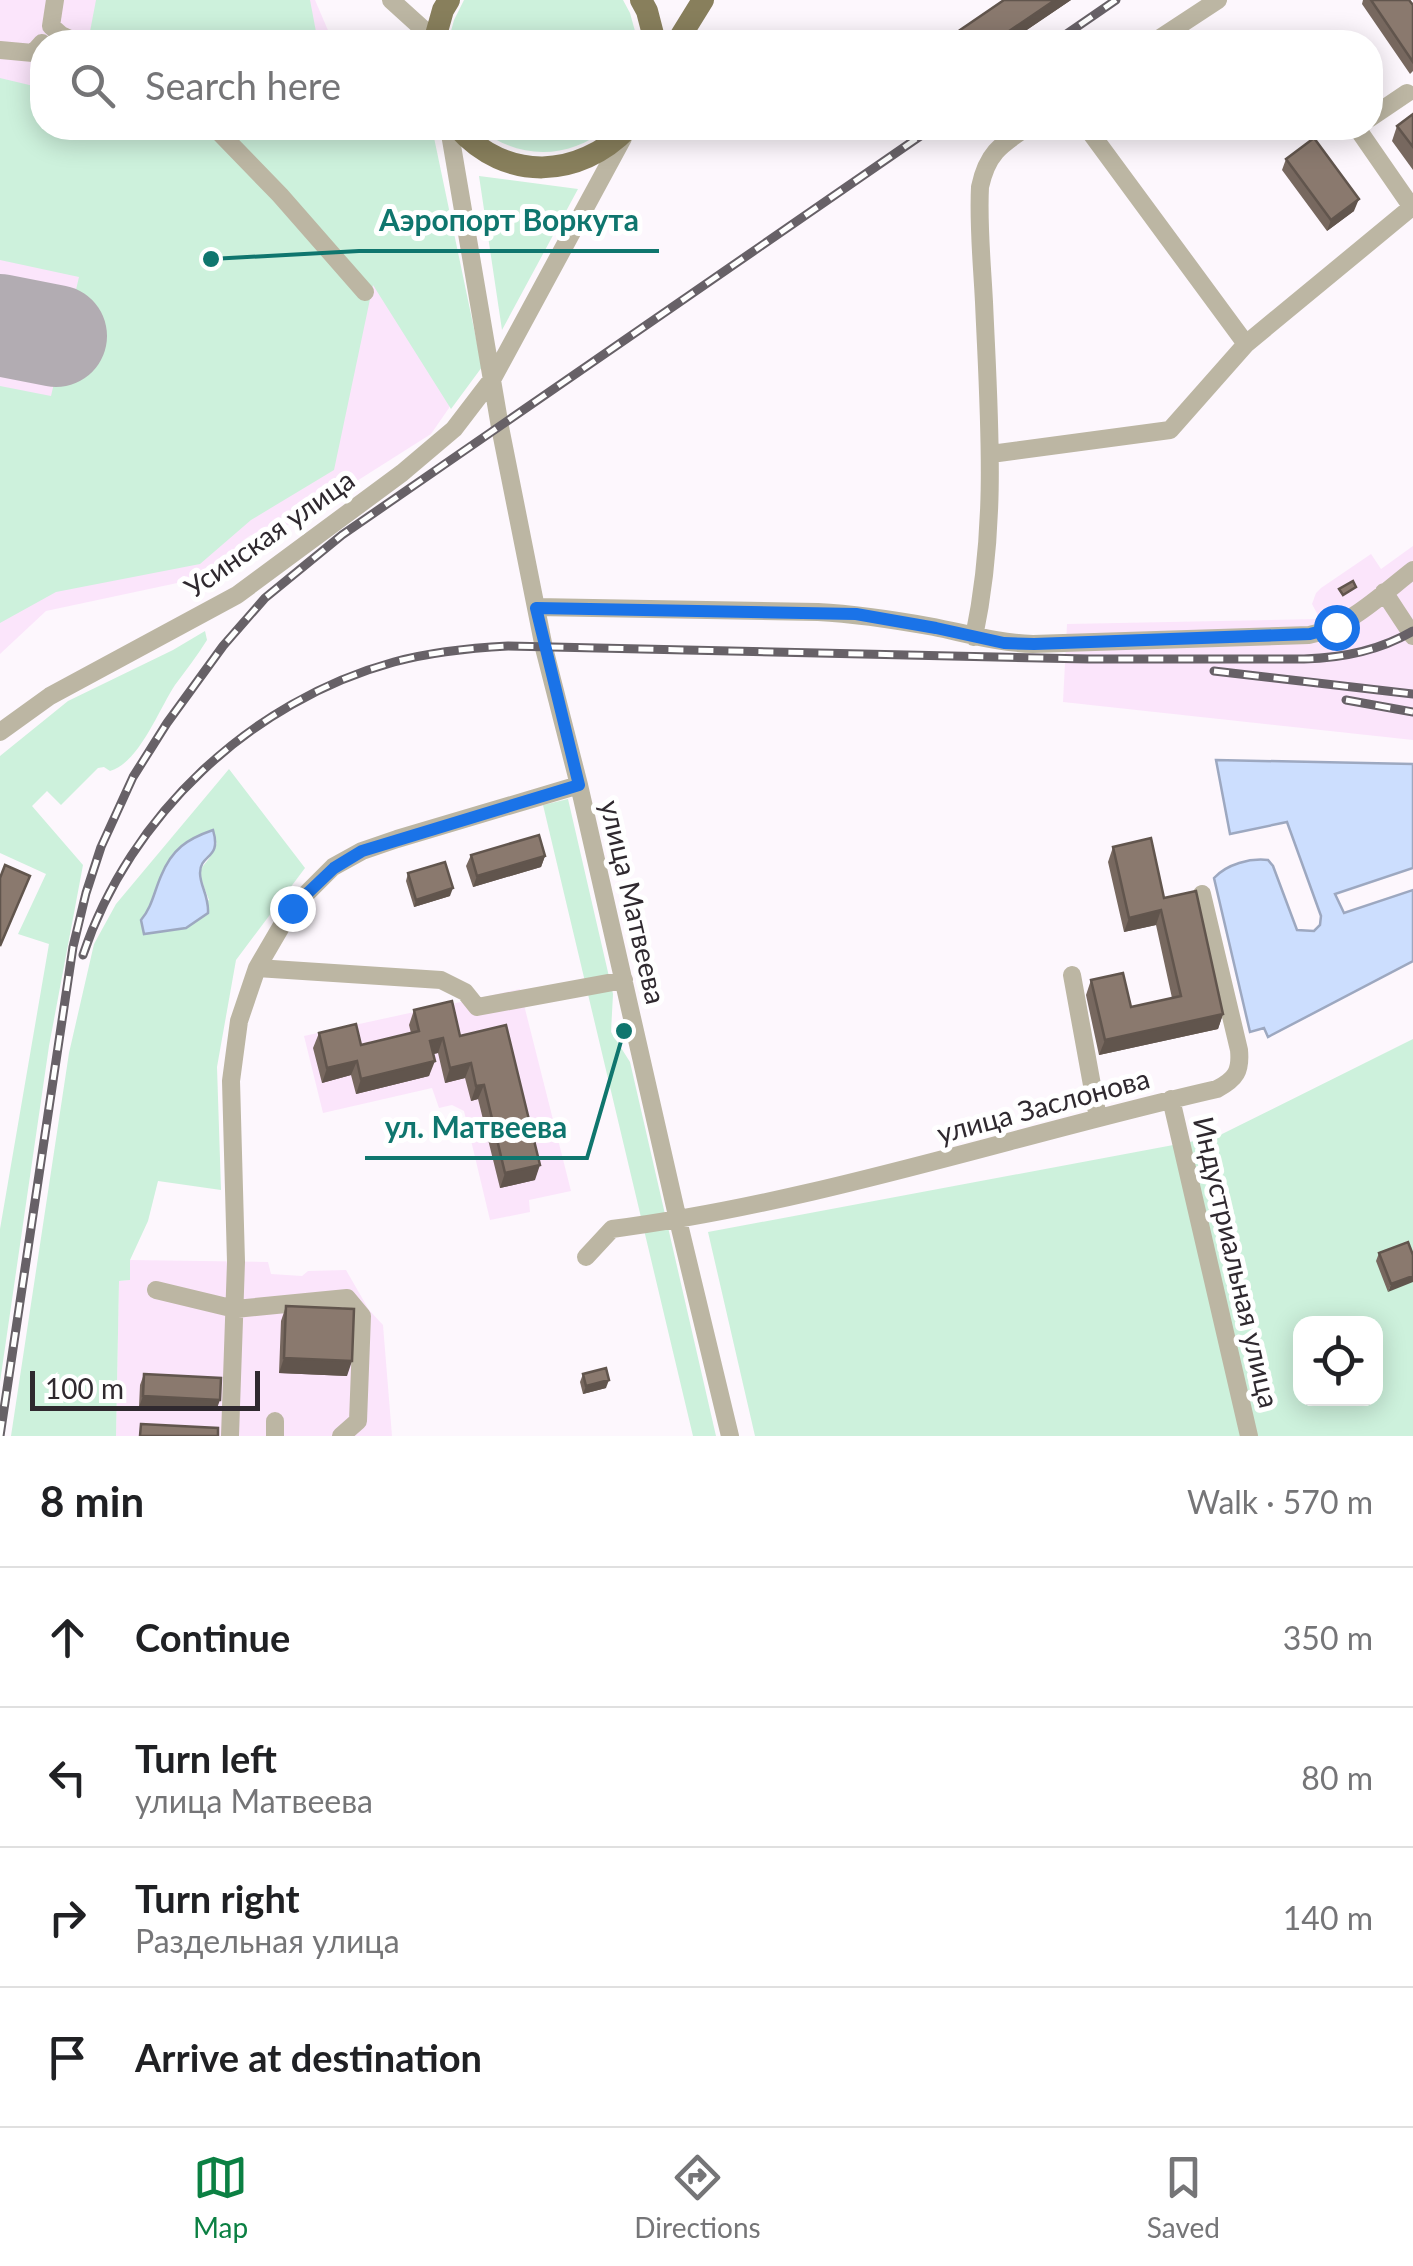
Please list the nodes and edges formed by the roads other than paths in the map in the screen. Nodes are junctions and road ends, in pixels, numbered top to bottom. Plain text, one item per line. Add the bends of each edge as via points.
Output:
1 (55, 0) edge
2 (391, 0) edge
3 (449, 0) edge
4 (641, 0) edge
5 (703, 0) edge
6 (1218, 0) edge
7 (48, 30) edge
8 (422, 30) edge
9 (437, 30) edge
10 (652, 30) edge
11 (685, 30) edge
12 (1172, 30) edge
13 (0, 50) edge
14 (30, 53) edge
15 (1407, 93) dead end
16 (1383, 109) edge
17 (227, 140) edge
18 (451, 140) edge
19 (470, 140) edge
20 (616, 140) edge
21 (622, 140) edge
22 (1010, 140) edge
23 (1096, 140) edge
24 (1364, 140) edge
25 (1412, 208) edge
26 (365, 292) dead end
27 (1246, 344) junction
28 (493, 378) junction
29 (991, 454) junction
30 (1413, 570) edge
31 (1384, 592) junction
32 (536, 608) junction
33 (1413, 636) edge
34 (974, 637) junction
35 (0, 732) edge
36 (579, 785) junction
37 (1202, 894) dead end
38 (257, 968) junction
39 (1072, 975) dead end
40 (624, 980) junction
41 (1171, 1100) junction
42 (1098, 1118) junction
43 (678, 1220) junction
44 (586, 1257) dead end
45 (156, 1290) dead end
46 (234, 1309) junction
47 (230, 1436) edge
48 (341, 1436) edge
49 (730, 1436) edge
50 (1248, 1436) edge

1 - 7 street
2 - 8 street
3 - 9 main road
4 - 10 main road
5 - 11 main road
6 - 12 street
13 - 14 street
15 - 16 street
17 - 26 street
18 - 28 street, улица Матвеева
19 - 20 main road via 499,159 545,168 592,157
21 - 28 street, Усинская улица
22 - 29 street via 993,152 980,187
23 - 27 street
24 - 25 street
25 - 27 street
27 - 29 street via 1170,430
28 - 32 street, улица Матвеева
28 - 35 street, Усинская улица via 454,428 402,473 236,596 50,696
29 - 34 street via 988,556
30 - 31 street
31 - 33 street
31 - 34 street via 1336,627 1310,634 1034,644
32 - 34 street via 856,614
32 - 36 street, улица Матвеева
36 - 38 street via 362,851 292,908
36 - 40 street, улица Матвеева
37 - 41 street, улица Заслонова via 1240,1064 1217,1089
38 - 40 street via 441,980 466,992 478,1007
38 - 46 street via 232,1067
39 - 42 street
40 - 43 street, улица Матвеева
41 - 42 street, улица Заслонова
41 - 50 street, Индустриальная улица
42 - 43 street, улица Заслонова via 873,1178
43 - 44 street, улица Заслонова via 612,1229
43 - 49 street, улица Матвеева
45 - 46 street
46 - 47 street
46 - 48 street via 347,1298 362,1316 358,1420

